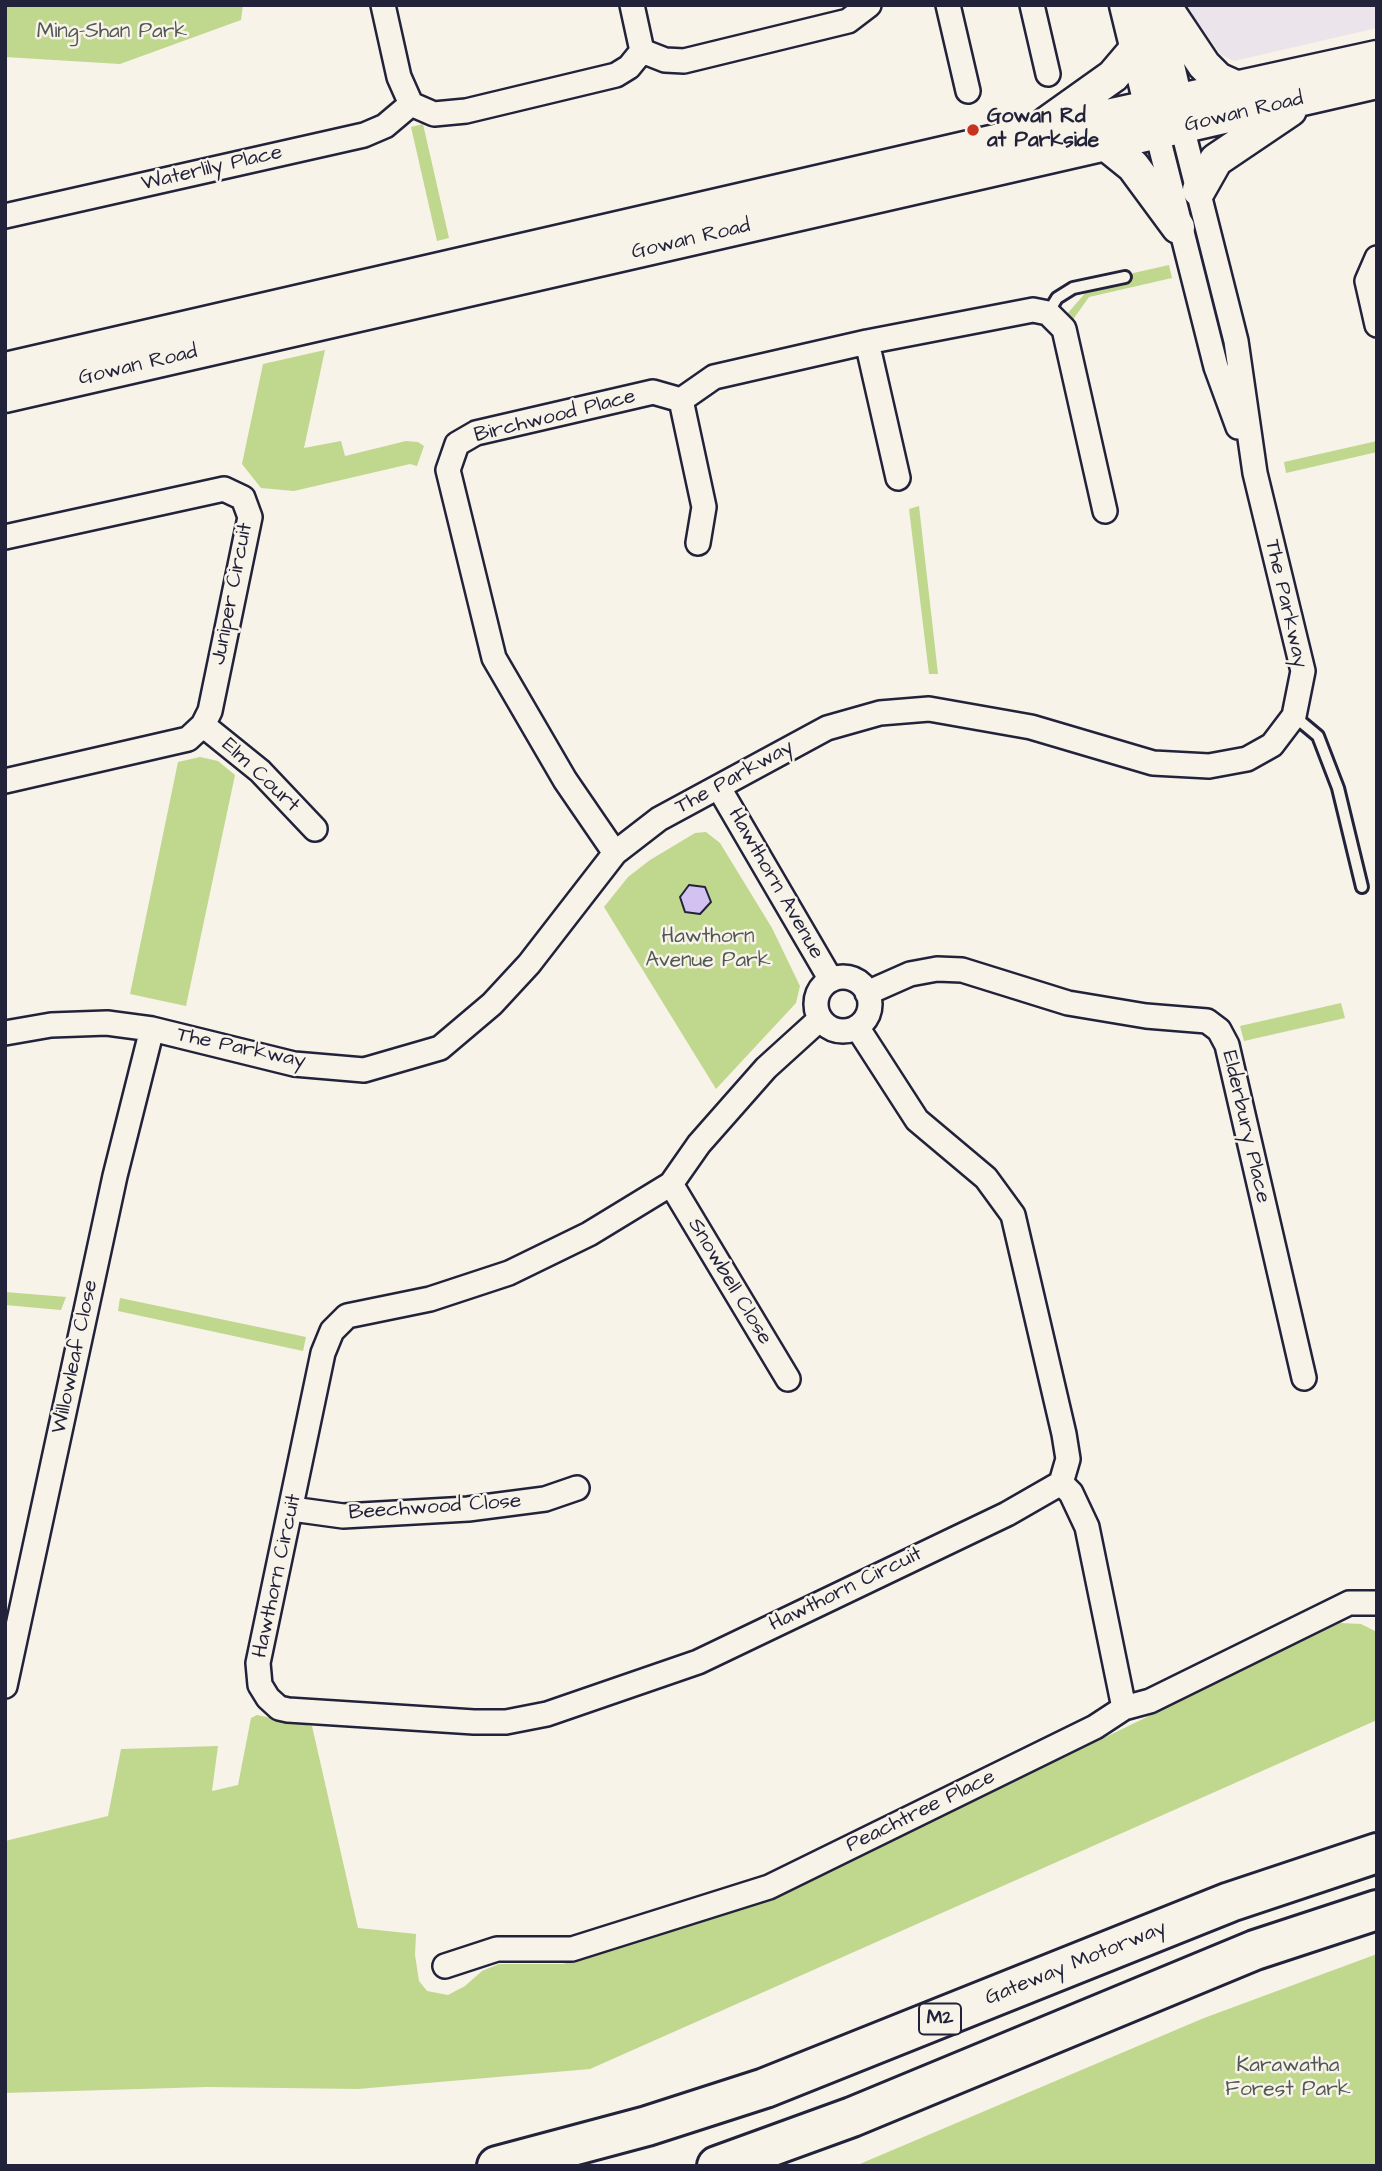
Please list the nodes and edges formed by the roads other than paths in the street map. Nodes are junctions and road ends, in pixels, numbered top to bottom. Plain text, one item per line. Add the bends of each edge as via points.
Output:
1 (383, 5) edge
2 (632, 5) edge
3 (869, 5) edge
4 (947, 5) edge
5 (1032, 5) edge
6 (1126, 5) edge
7 (1154, 5) edge
8 (1164, 5) edge
9 (1136, 49) junction
10 (642, 51) junction
11 (1377, 57) edge
12 (1048, 74) dead end
13 (1377, 82) edge
14 (1238, 88) junction
15 (968, 91) dead end
16 (1306, 99) junction
17 (411, 104) junction
18 (1166, 117) junction
19 (1034, 132) junction
20 (1107, 145) junction
21 (1199, 190) junction
22 (5, 216) edge
23 (1178, 227) junction
24 (1377, 258) edge
25 (1125, 277) dead end
26 (1048, 313) junction
27 (1377, 325) edge
28 (867, 342) junction
29 (5, 369) edge
30 (5, 396) edge
31 (681, 400) junction
32 (1255, 473) junction
33 (898, 478) dead end
34 (1105, 511) dead end
35 (5, 537) edge
36 (698, 543) dead end
37 (1294, 716) junction
38 (203, 725) junction
39 (5, 781) edge
40 (719, 788) junction
41 (315, 828) dead end
42 (615, 853) junction
43 (1362, 887) dead end
44 (831, 980) junction
45 (867, 993) junction
46 (820, 1019) junction
47 (857, 1027) junction
48 (152, 1029) junction
49 (5, 1033) edge
50 (670, 1184) junction
51 (1304, 1378) dead end
52 (788, 1379) dead end
53 (1061, 1483) junction
54 (577, 1488) dead end
55 (292, 1509) junction
56 (1377, 1603) edge
57 (5, 1686) edge
58 (1124, 1708) junction
59 (1377, 1853) edge
60 (1377, 1910) edge
61 (445, 1966) dead end
62 (497, 2166) edge
63 (717, 2166) edge

1 - 17 street via 399,77
2 - 10 street
3 - 10 street via 848,21 684,61
4 - 15 street
5 - 12 street
6 - 9 main road
7 - 18 main road
8 - 14 main road via 1204,65 1218,79
9 - 18 main road
9 - 19 main road via 1114,76
10 - 17 street via 616,75 467,111 434,114
11 - 14 main road, Gowan Road
13 - 16 main road, Gowan Road
14 - 18 main road, Gowan Road
16 - 18 main road, Gowan Road
16 - 21 main road via 1216,160
17 - 22 street, Waterlily Place via 385,126 364,135
18 - 19 main road, Gowan Road
18 - 20 main road, Gowan Road
18 - 21 street, The Parkway
18 - 23 street, The Parkway
19 - 29 main road, Gowan Road
20 - 23 main road via 1133,166
20 - 30 main road, Gowan Road
21 - 32 street, The Parkway via 1236,341
23 - 32 street, The Parkway via 1216,367
24 - 27 street via 1367,281
25 - 26 lane via 1073,288 1057,298
26 - 28 street via 1033,310
26 - 34 street via 1064,329
28 - 31 street via 714,377
28 - 33 street
31 - 36 street via 704,507
31 - 42 street, Birchwood Place via 653,392 476,433 457,443 448,471 494,658 565,780
32 - 37 street, The Parkway via 1303,671
35 - 38 street, Juniper Circuit via 224,489 243,498 250,517 210,711
37 - 40 street, The Parkway via 1272,745 1247,759 1209,766 1153,763 1031,727 929,709 880,713 827,728
37 - 43 lane via 1318,736 1338,788
38 - 39 street via 188,739
38 - 41 street, Elm Court via 260,771
40 - 42 street, The Parkway via 660,819
40 - 44 street, Hawthorn Avenue
42 - 48 street, The Parkway via 529,964 440,1048 363,1070 294,1063
44 - 45 street via 852,979
44 - 46 street via 817,997
45 - 47 street via 868,1012
45 - 51 street, Elderbury Place via 910,974 962,970 1068,1003 1207,1021 1219,1030 1227,1045
46 - 47 street via 837,1031
46 - 50 street, Hawthorn Circuit via 766,1068
47 - 53 street via 917,1120 986,1178 1013,1215 1064,1434 1068,1459
48 - 49 street, The Parkway via 107,1023
48 - 57 street, Willowleaf Close via 115,1176
50 - 52 street, Snowbell Close
50 - 55 street, Hawthorn Circuit via 589,1234 509,1273 430,1299 347,1316 332,1331 323,1353
53 - 55 street, Hawthorn Circuit via 1007,1514 698,1662 547,1714 506,1722 288,1710 268,1698 260,1685 258,1663
53 - 58 street via 1071,1493 1087,1527
54 - 55 street, Beechwood Close via 545,1499 468,1509 343,1516
56 - 58 street, Peachtree Place via 1349,1603 1150,1701
58 - 61 street, Peachtree Place via 1095,1727 769,1887 572,1949 497,1949
59 - 62 highway, Gateway Motorway / M2 via 1218,1906 765,2088 647,2126
60 - 63 highway via 1255,1950 852,2117

